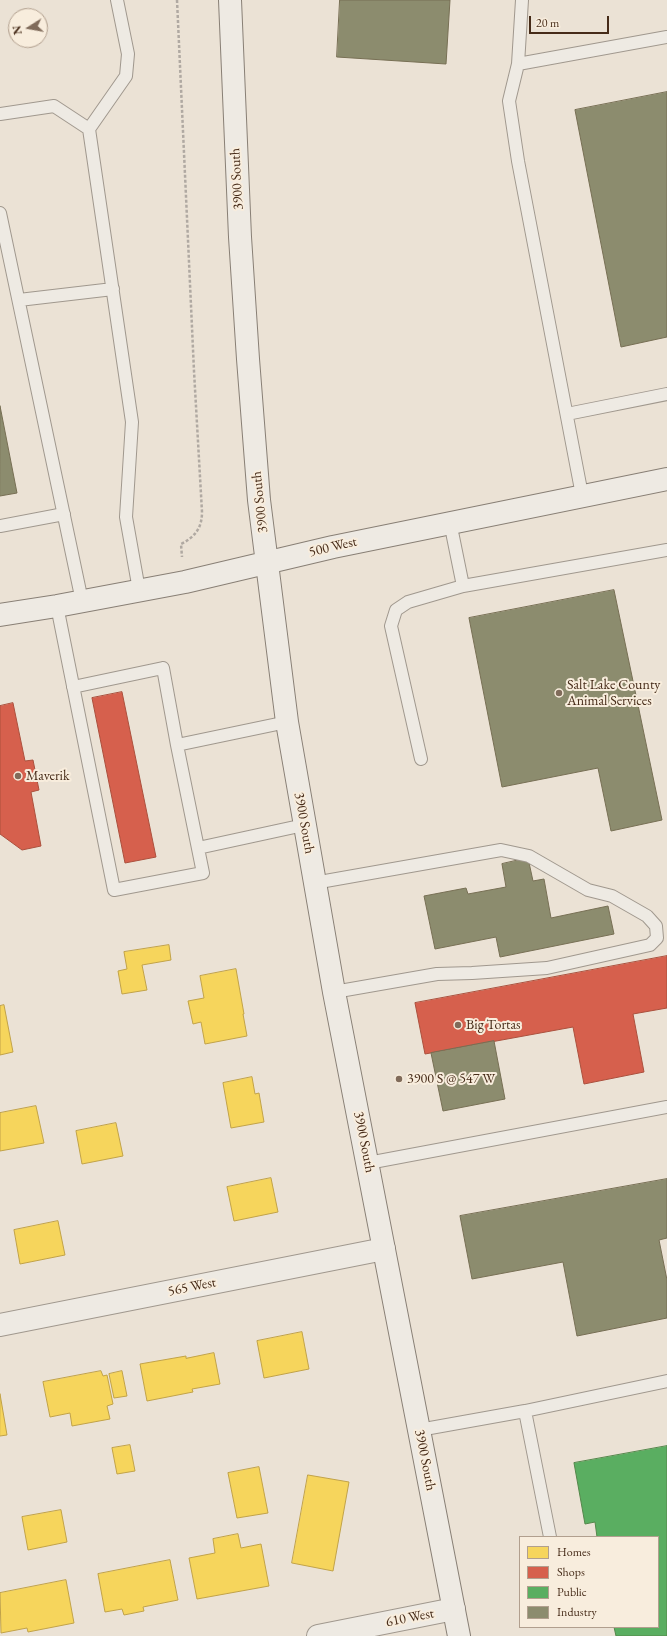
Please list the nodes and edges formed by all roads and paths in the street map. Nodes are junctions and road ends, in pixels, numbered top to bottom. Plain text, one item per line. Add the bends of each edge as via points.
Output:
1 (117, 0) edge
2 (177, 0) edge
3 (230, 0) edge
4 (522, 0) edge
5 (667, 37) edge
6 (518, 64) junction
7 (0, 114) edge
8 (89, 129) junction
9 (0, 212) edge
10 (113, 290) junction
11 (19, 300) junction
12 (667, 394) edge
13 (567, 414) junction
14 (667, 479) edge
15 (582, 496) junction
16 (64, 514) junction
17 (450, 522) junction
18 (0, 526) edge
19 (181, 549) dead end
20 (667, 550) edge
21 (267, 563) junction
22 (463, 586) junction
23 (139, 590) junction
24 (82, 602) junction
25 (57, 606) junction
26 (0, 615) edge
27 (73, 687) junction
28 (287, 722) junction
29 (177, 745) junction
30 (421, 759) dead end
31 (304, 825) junction
32 (198, 848) junction
33 (314, 882) junction
34 (334, 992) junction
35 (667, 1107) edge
36 (368, 1163) junction
37 (384, 1249) junction
38 (0, 1325) edge
39 (667, 1382) edge
40 (525, 1411) junction
41 (419, 1430) junction
42 (550, 1536) edge
43 (454, 1609) junction
44 (318, 1636) edge
45 (459, 1636) edge

1 - 8 lane via 128,54 126,76
2 - 19 path via 202,512 197,532 181,544
3 - 21 main road, 3900 South via 238,214 259,500
4 - 6 lane
5 - 6 lane
6 - 13 lane via 509,101 518,162
7 - 8 lane via 54,106
8 - 10 lane
9 - 11 lane
10 - 11 lane
10 - 23 lane via 132,422 126,517
11 - 16 lane
12 - 13 lane
13 - 15 lane
14 - 15 main road, 500 West
15 - 17 main road, 500 West
16 - 18 lane
16 - 24 lane
17 - 21 main road, 500 West
17 - 22 lane
20 - 22 lane
21 - 23 main road, 500 West
21 - 28 main road, 3900 South
22 - 30 lane via 408,602 396,610 391,626
23 - 24 main road, 500 West
24 - 25 main road, 500 West
25 - 26 main road, 500 West
25 - 27 lane
27 - 29 lane via 163,668
27 - 32 lane via 114,890 203,873
28 - 29 lane
28 - 31 main road, 3900 South
29 - 32 lane
31 - 32 lane
31 - 33 main road, 3900 South
33 - 34 main road, 3900 South
33 - 34 lane via 501,850 529,856 588,890 612,896 646,916 656,926 657,938 650,945 547,968 437,974
34 - 36 main road, 3900 South
35 - 36 lane
36 - 37 main road, 3900 South
37 - 38 main road, 565 West
37 - 41 main road, 3900 South
39 - 40 lane
40 - 41 lane
40 - 42 lane
41 - 43 main road, 3900 South
43 - 44 main road, 610 West
43 - 45 main road, 3900 South

